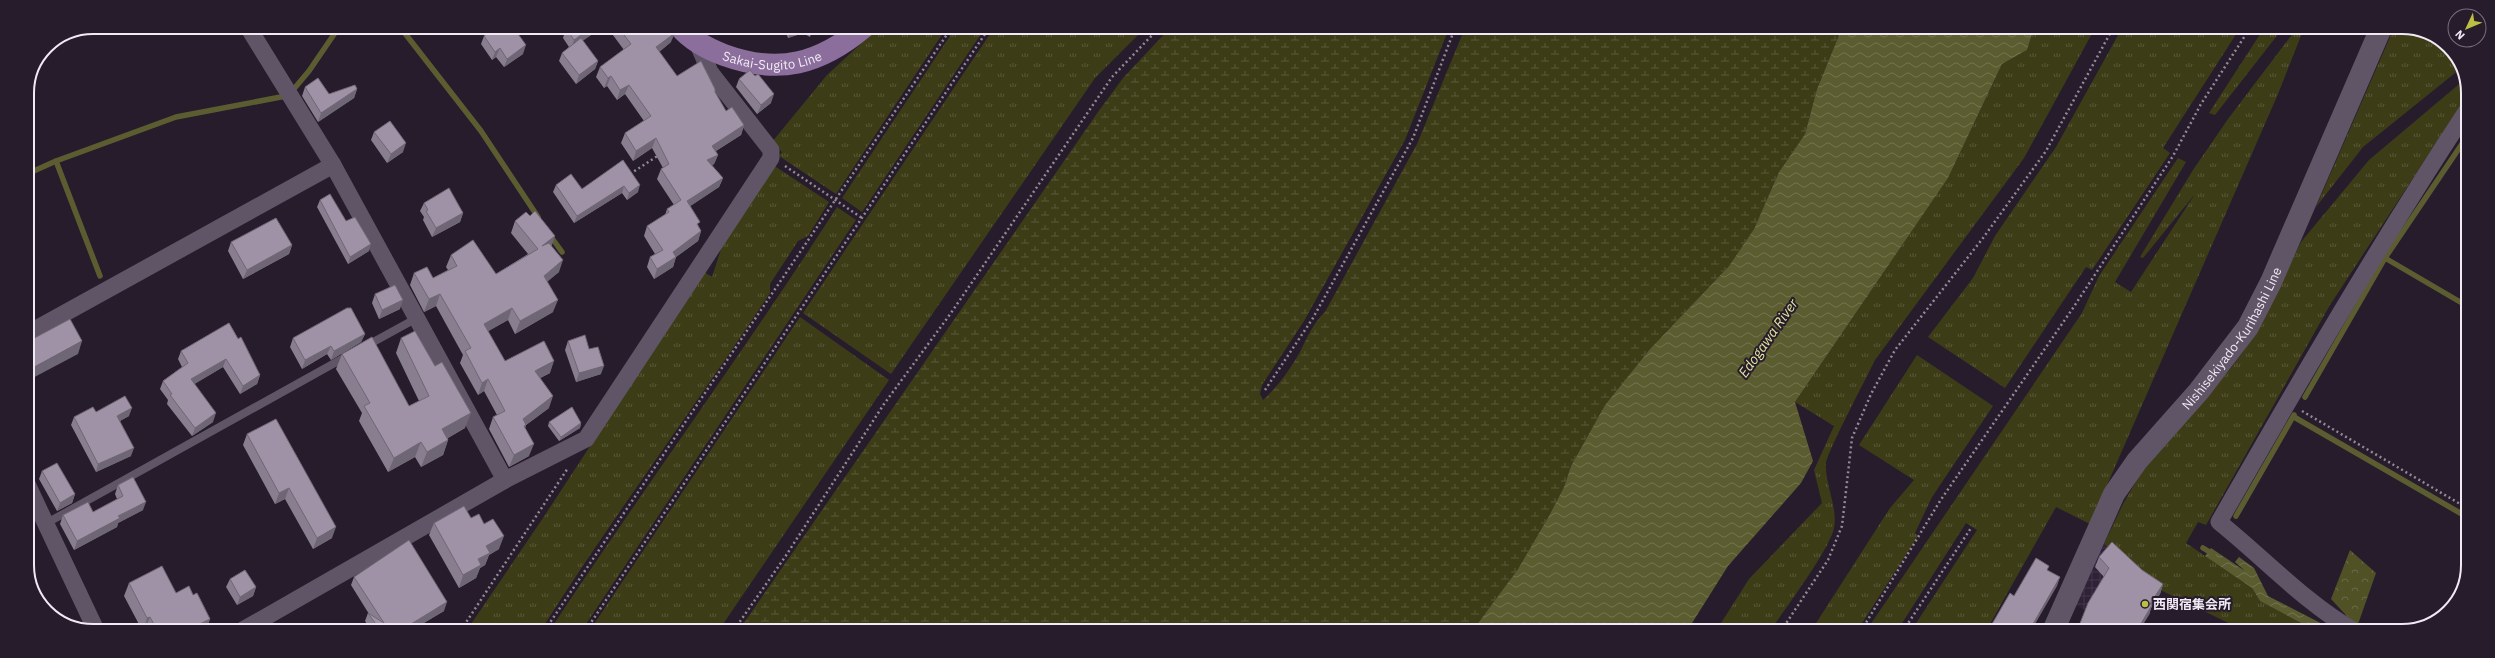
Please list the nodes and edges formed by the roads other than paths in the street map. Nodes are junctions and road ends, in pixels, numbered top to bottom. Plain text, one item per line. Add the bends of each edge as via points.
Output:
1 (252, 34) edge
2 (688, 34) edge
3 (854, 34) edge
4 (2377, 34) edge
5 (697, 42) junction
6 (2461, 120) edge
7 (333, 165) junction
8 (417, 318) junction
9 (34, 330) edge
10 (505, 480) junction
11 (34, 500) edge
12 (45, 524) junction
13 (93, 624) edge
14 (254, 624) edge
15 (2055, 624) edge
16 (2344, 624) edge

1 - 7 street
2 - 5 main road, Sakai-Sugito Line
3 - 5 main road, Sakai-Sugito Line via 825,54 796,64 780,65 765,65 731,57
4 - 15 main road, Nishisekiyado-Kurihashi Line via 2271,282 2248,327 2213,374 2137,460 2114,494
5 - 10 street via 710,72 771,150 770,158 638,364 586,439
6 - 16 street via 2396,218 2219,522 2295,590
7 - 8 street
7 - 9 street
8 - 10 street
8 - 12 lane
10 - 14 street
11 - 12 street
12 - 13 street

